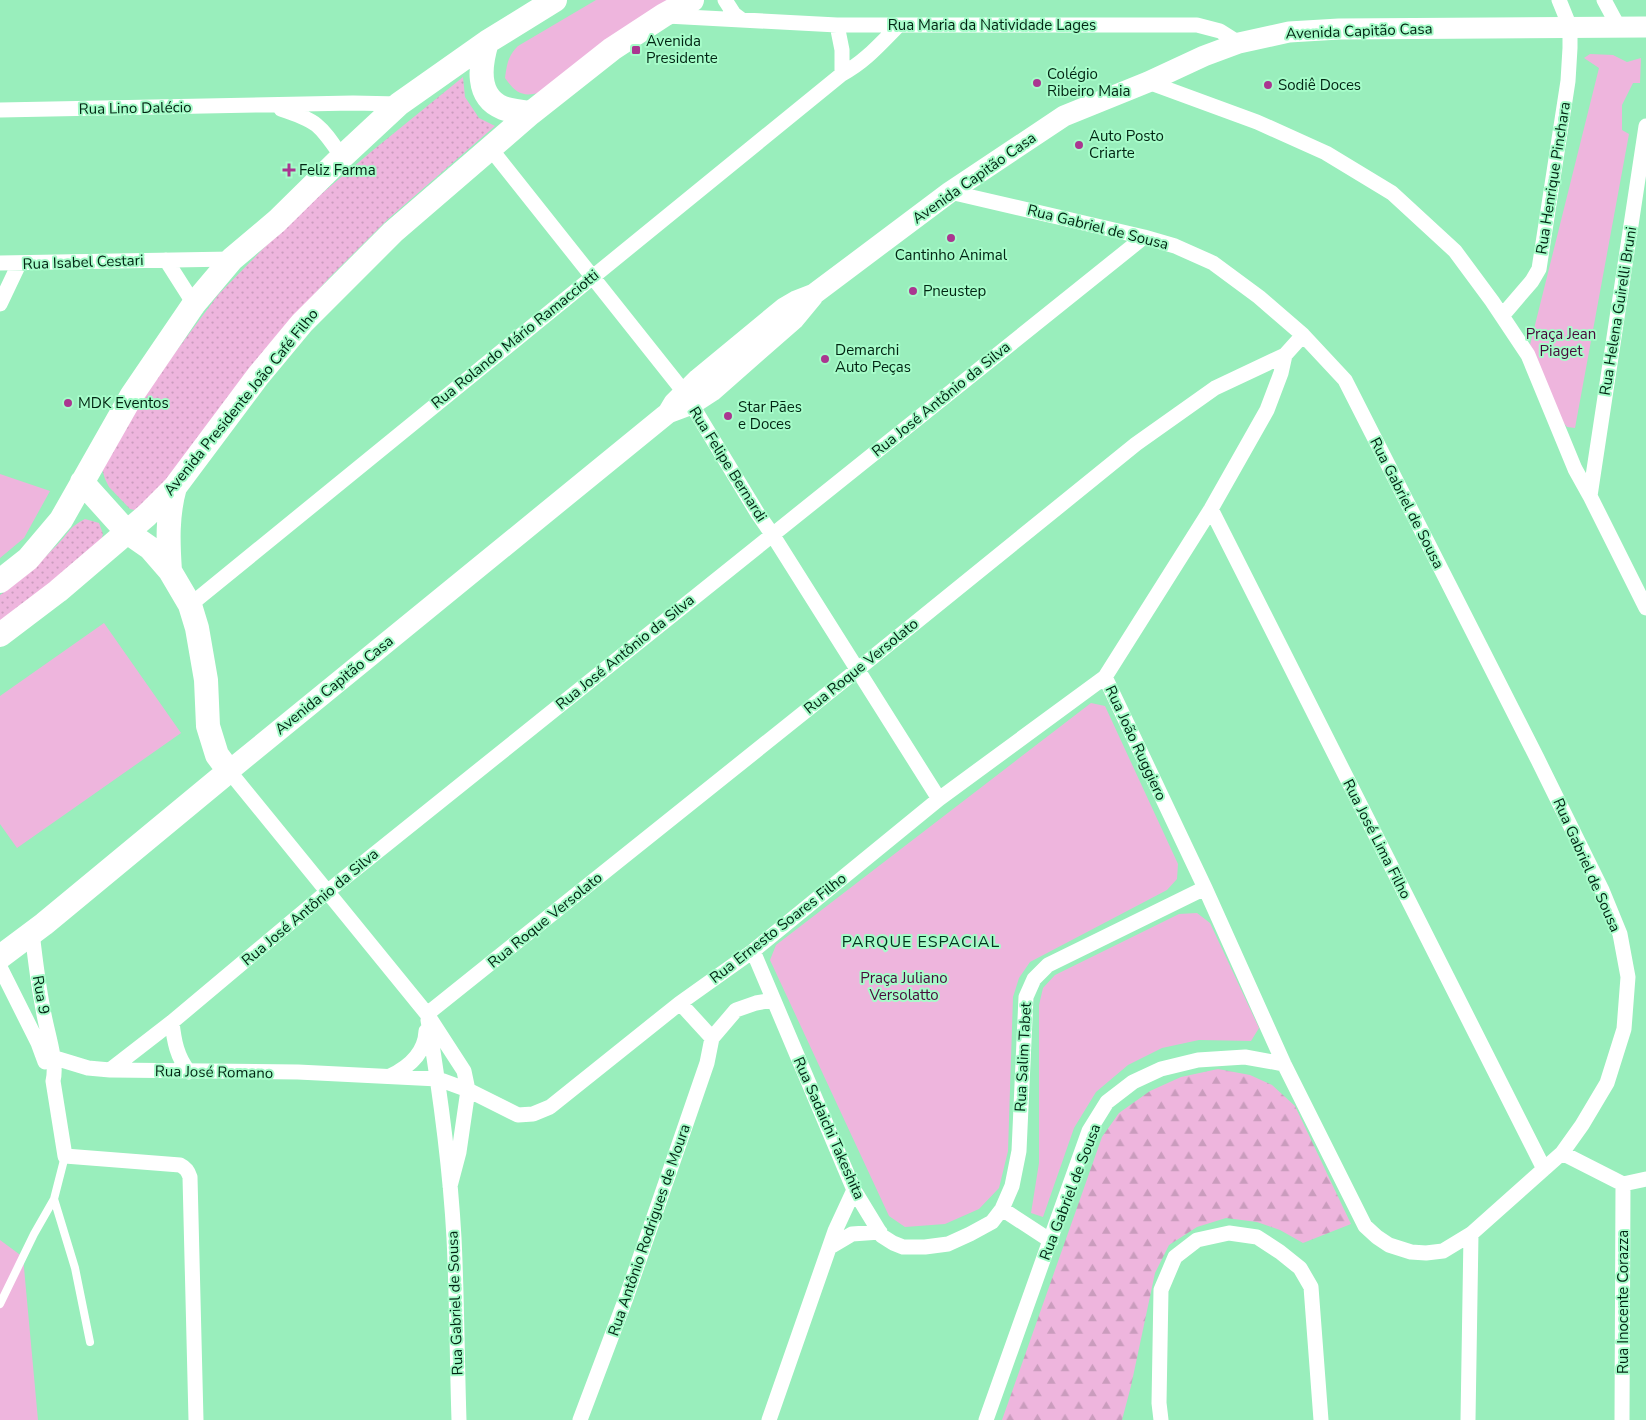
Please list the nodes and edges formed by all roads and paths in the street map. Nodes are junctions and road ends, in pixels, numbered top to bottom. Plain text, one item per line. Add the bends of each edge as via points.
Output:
1 (692, 0) edge
2 (724, 0) edge
3 (1559, 0) edge
4 (1604, 0) edge
5 (545, 3) edge
6 (664, 15) junction
7 (742, 20) junction
8 (837, 25) junction
9 (899, 25) junction
10 (1618, 26) junction
11 (1646, 26) edge
12 (1570, 27) junction
13 (487, 42) junction
14 (1238, 43) junction
15 (842, 74) junction
16 (1148, 82) junction
17 (399, 104) junction
18 (270, 106) junction
19 (0, 110) edge
20 (531, 113) junction
21 (1646, 126) edge
22 (490, 148) junction
23 (342, 157) junction
24 (950, 192) junction
25 (1144, 237) junction
26 (232, 259) junction
27 (166, 260) junction
28 (0, 264) edge
29 (19, 264) junction
30 (593, 276) junction
31 (0, 304) edge
32 (194, 304) junction
33 (1502, 316) junction
34 (1304, 335) junction
35 (1286, 355) junction
36 (688, 398) junction
37 (82, 482) junction
38 (174, 487) junction
39 (1590, 496) junction
40 (1211, 509) junction
41 (127, 532) junction
42 (772, 534) junction
43 (170, 572) junction
44 (0, 581) edge
45 (190, 605) junction
46 (1646, 608) edge
47 (0, 635) edge
48 (857, 670) junction
49 (1105, 677) junction
50 (229, 771) junction
51 (939, 798) junction
52 (1204, 888) junction
53 (327, 892) junction
54 (32, 932) junction
55 (753, 951) junction
56 (0, 957) edge
57 (0, 967) edge
58 (773, 1000) junction
59 (680, 1003) junction
60 (427, 1014) junction
61 (172, 1022) junction
62 (712, 1038) junction
63 (47, 1055) junction
64 (1284, 1064) junction
65 (110, 1070) junction
66 (189, 1072) junction
67 (389, 1077) junction
68 (438, 1079) junction
69 (468, 1090) junction
70 (1562, 1153) junction
71 (65, 1156) junction
72 (1544, 1169) junction
73 (1646, 1179) edge
74 (1623, 1184) junction
75 (450, 1186) junction
76 (854, 1190) junction
77 (54, 1199) junction
78 (1002, 1209) junction
79 (880, 1232) junction
80 (1471, 1234) junction
81 (1051, 1241) junction
82 (830, 1246) junction
83 (0, 1304) edge
84 (90, 1342) dead end
85 (1159, 1403) junction
86 (196, 1420) edge
87 (459, 1420) edge
88 (580, 1420) edge
89 (769, 1420) edge
90 (986, 1420) edge
91 (1153, 1420) edge
92 (1161, 1420) edge
93 (1321, 1420) edge
94 (1468, 1420) edge
95 (1622, 1420) edge

1 - 6 main road, Avenida Presidente João Café Filho
2 - 7 street
3 - 12 street
4 - 10 street
5 - 13 main road
6 - 7 street, Rua Maria da Natividade Lages
6 - 20 main road, Avenida Presidente João Café Filho via 612,49
7 - 8 street, Rua Maria da Natividade Lages
8 - 9 street, Rua Maria da Natividade Lages
8 - 15 street
9 - 14 street, Rua Maria da Natividade Lages via 1197,26 1220,30
9 - 15 street, Rua Rolando Mário Ramacciotti via 869,56
10 - 11 main road, Avenida Capitão Casa
10 - 12 main road, Avenida Capitão Casa
12 - 14 main road, Avenida Capitão Casa via 1338,29 1289,32
12 - 33 street, Rua Henrique Pinchara via 1568,82 1539,269
13 - 17 main road
13 - 20 main road via 482,78 486,94 502,108
14 - 16 main road, Avenida Capitão Casa
15 - 30 street, Rua Rolando Mário Ramacciotti
16 - 24 main road, Avenida Capitão Casa via 1064,116
16 - 33 street via 1257,122 1326,153 1392,193 1456,251
17 - 18 street, Rua Lino Dalécio
17 - 23 main road
18 - 19 street, Rua Lino Dalécio
18 - 23 street, Rua Lino Dalécio via 312,121 322,129
20 - 22 main road, Avenida Presidente João Café Filho
21 - 39 street, Rua Helena Guirelli Bruni
22 - 30 street, Rua Felipe Bernardi
22 - 38 main road, Avenida Presidente João Café Filho via 393,232 302,323
23 - 26 main road via 277,221
24 - 25 street, Rua Gabriel de Sousa
24 - 36 main road, Avenida Capitão Casa via 814,294 794,319 712,391
25 - 34 street, Rua Gabriel de Sousa via 1176,246 1213,263
25 - 42 street, Rua José Antônio da Silva
26 - 27 street, Rua Isabel Cestari
26 - 32 main road
27 - 29 street, Rua Isabel Cestari
27 - 32 street
28 - 29 street, Rua Isabel Cestari
29 - 31 street
30 - 36 street, Rua Felipe Bernardi
30 - 45 street, Rua Rolando Mário Ramacciotti
32 - 37 main road via 132,394
33 - 39 street via 1528,355 1575,469
34 - 35 street, Rua Roque Versolato
34 - 70 street, Rua Gabriel de Sousa via 1344,380 1537,758 1620,934 1628,977 1624,1028 1607,1083
35 - 40 street, Rua João Ruggiero via 1267,410
35 - 48 street, Rua Roque Versolato via 1215,388 1136,444
36 - 42 street, Rua Felipe Bernardi
36 - 50 main road, Avenida Capitão Casa
37 - 41 main road
37 - 44 main road via 70,506 48,536 28,559
38 - 41 main road, Avenida Presidente João Café Filho
38 - 43 main road via 168,526
39 - 46 street
40 - 49 street, Rua João Ruggiero
40 - 72 street, Rua José Lima Filho
41 - 43 main road via 150,548
41 - 47 main road, Avenida Presidente João Café Filho
42 - 48 street, Rua Felipe Bernardi
42 - 53 street, Rua José Antônio da Silva
43 - 45 main road
45 - 50 main road via 206,680 208,726 217,755
48 - 51 street, Rua Felipe Bernardi
48 - 60 street, Rua Roque Versolato
49 - 51 street, Rua Ernesto Soares Filho
49 - 52 street, Rua João Ruggiero
50 - 53 street, Rua Gabriel de Sousa
50 - 54 main road, Avenida Capitão Casa
51 - 55 street, Rua Ernesto Soares Filho
52 - 64 street, Rua João Ruggiero
52 - 78 street, Rua Salim Tabet via 1048,965 1034,979 1026,997 1019,1151 1012,1186
53 - 60 street, Rua Gabriel de Sousa
53 - 61 street, Rua José Antônio da Silva
54 - 56 main road, Avenida Capitão Casa
54 - 63 street, Rua 9
55 - 58 street, Rua Sadaichi Takeshita
55 - 59 street, Rua Ernesto Soares Filho
57 - 63 street, Rua 9
58 - 62 street, Rua Antônio Rodrigues de Moura via 756,1002 736,1010
58 - 76 street, Rua Sadaichi Takeshita
59 - 62 street
59 - 69 street, Rua Ernesto Soares Filho via 542,1111 518,1116
60 - 67 street via 426,1037 421,1052 403,1070
60 - 68 street, Rua Gabriel de Sousa
60 - 69 street, Rua Gabriel de Sousa via 464,1071
61 - 65 street, Rua José Antônio da Silva
61 - 66 street via 181,1062
62 - 88 street, Rua Antônio Rodrigues de Moura via 707,1063 629,1289
63 - 65 street, Rua José Romano via 88,1068
63 - 71 street via 55,1072
64 - 80 street, Rua Gabriel de Sousa via 1364,1226 1390,1246 1411,1252 1444,1251
64 - 81 street, Rua Gabriel de Sousa via 1245,1057 1198,1060 1160,1069 1133,1082 1107,1102 1089,1131
65 - 66 street, Rua José Romano
66 - 67 street, Rua José Romano via 298,1072
67 - 68 street, Rua José Romano
68 - 69 street, Rua Ernesto Soares Filho
68 - 75 street, Rua Gabriel de Sousa
69 - 75 street, Rua Gabriel de Sousa via 459,1152
70 - 72 street, Rua Gabriel de Sousa
70 - 74 street
71 - 77 lane
71 - 86 street via 180,1165 189,1172
72 - 80 street, Rua Gabriel de Sousa
73 - 74 street
74 - 95 street, Rua Inocente Corazza
75 - 87 street, Rua Gabriel de Sousa
76 - 79 street, Rua Sadaichi Takeshita
76 - 82 street
77 - 83 lane
77 - 84 lane via 75,1268
78 - 79 street, Rua Sadaichi Takeshita via 992,1222 948,1244 903,1247 892,1243
78 - 81 street
79 - 82 street via 852,1234
80 - 94 street
81 - 90 street, Rua Gabriel de Sousa
82 - 89 street
85 - 91 street
85 - 92 street
85 - 93 street via 1161,1290 1175,1257 1198,1240 1230,1233 1257,1237 1280,1252 1300,1268 1311,1287

